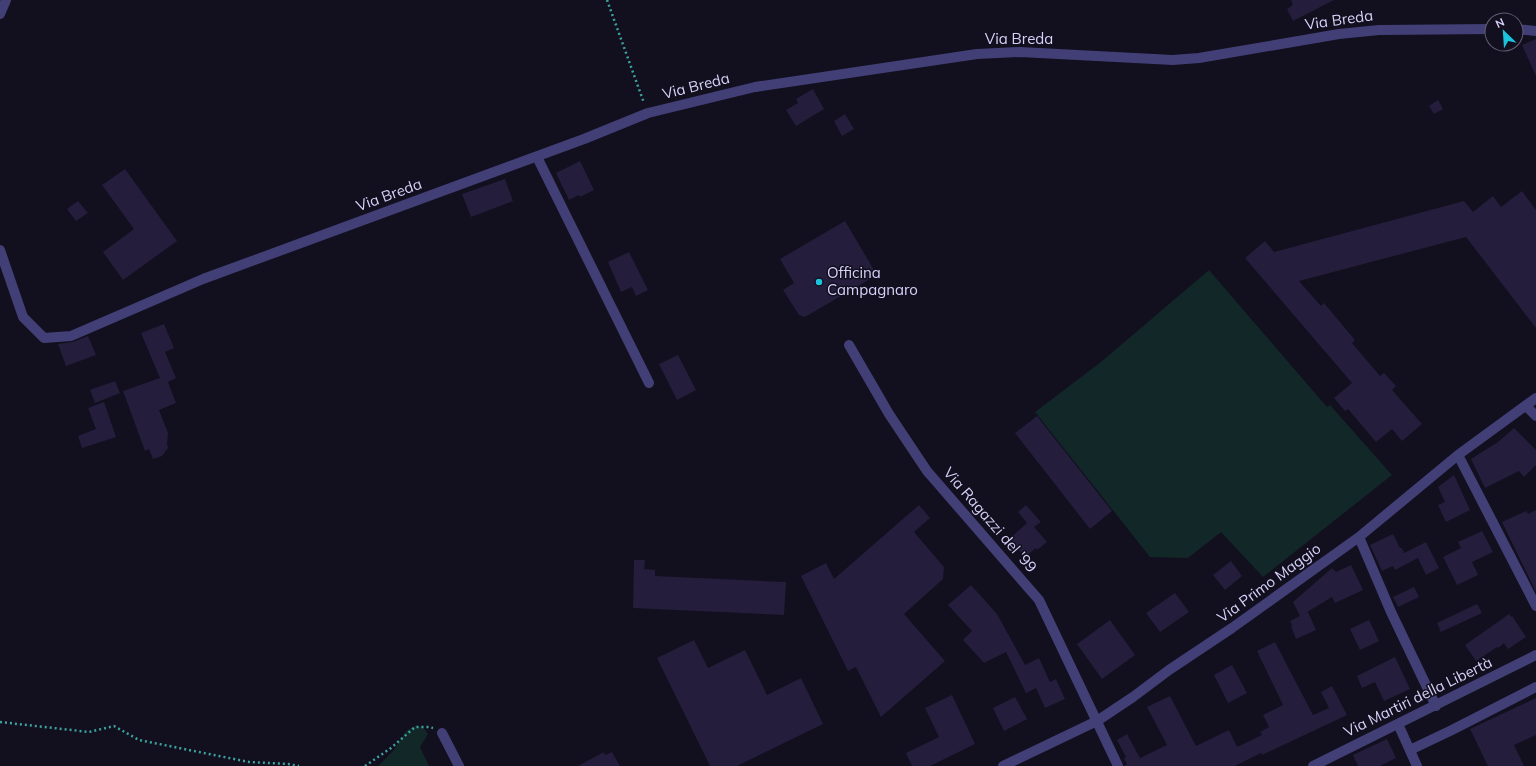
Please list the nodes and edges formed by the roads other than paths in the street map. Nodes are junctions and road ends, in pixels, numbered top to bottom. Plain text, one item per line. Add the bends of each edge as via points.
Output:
1 (6, 0) edge
2 (0, 14) edge
3 (1484, 29) edge
4 (1524, 30) edge
5 (1536, 31) edge
6 (537, 156) junction
7 (0, 250) edge
8 (849, 345) dead end
9 (649, 383) dead end
10 (1536, 398) edge
11 (1526, 406) junction
12 (1536, 416) edge
13 (1458, 455) junction
14 (1359, 537) junction
15 (1536, 606) edge
16 (1536, 655) edge
17 (1536, 687) edge
18 (1436, 706) junction
19 (1097, 721) junction
20 (1398, 724) junction
21 (442, 733) road end
22 (1410, 750) junction
23 (459, 766) edge
24 (1003, 766) edge
25 (1118, 766) edge
26 (1312, 766) edge
27 (1418, 766) edge

1 - 2 street
3 - 6 street, Via Breda via 1379,30 1338,34 1199,58 1173,60 1020,52 977,54 755,87 648,113
4 - 5 street
6 - 7 street, Via Breda via 203,279 71,336 44,338 23,317
6 - 9 street
8 - 19 street, Via Ragazzi del '99 via 889,414 927,471 1039,600
10 - 11 street, Via Primo Maggio
11 - 12 street
11 - 13 street, Via Primo Maggio
13 - 14 street, Via Primo Maggio
13 - 15 street
14 - 18 street
14 - 19 street, Via Primo Maggio
16 - 18 street, Via Martiri della Libertà
17 - 22 street
18 - 20 street, Via Martiri della Libertà
19 - 24 street, Via Primo Maggio
19 - 25 street, Via Ragazzi del '99
20 - 22 street
20 - 26 street, Via Martiri della Libertà
21 - 23 street
22 - 27 street

